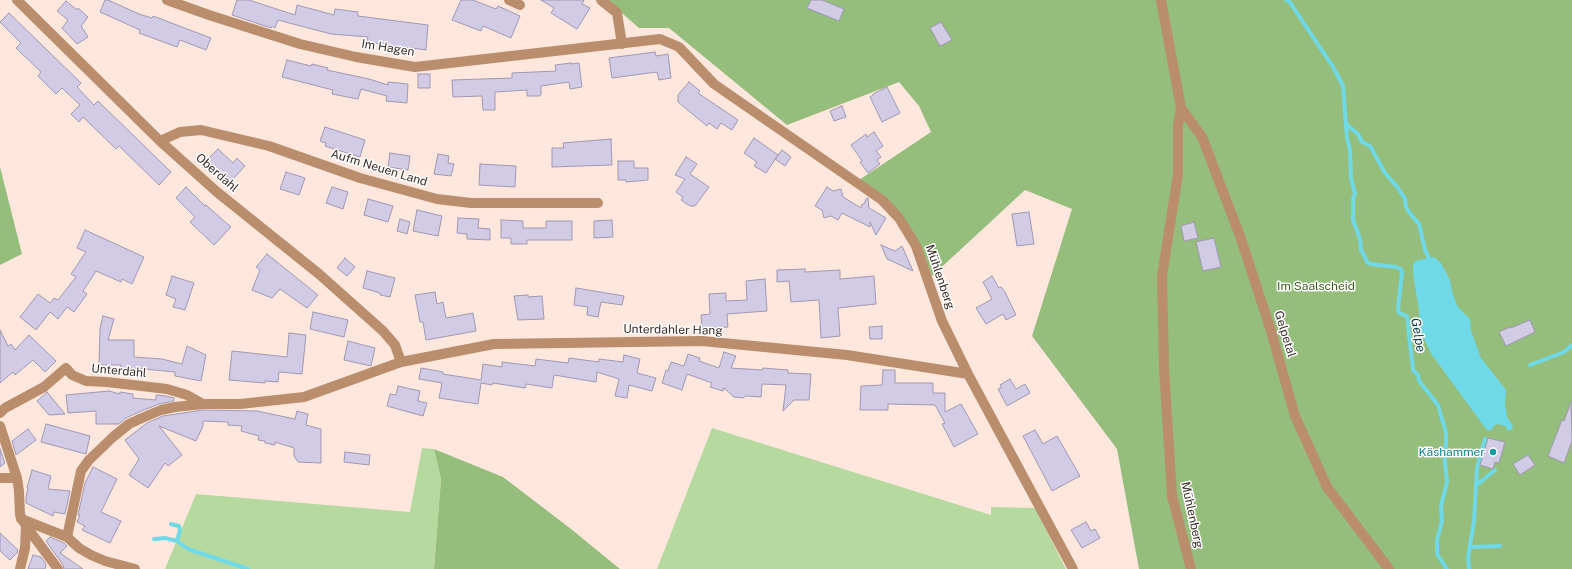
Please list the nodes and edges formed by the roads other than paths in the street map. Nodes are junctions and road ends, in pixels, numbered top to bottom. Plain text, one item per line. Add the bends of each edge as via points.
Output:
1 (17, 0) edge
2 (167, 0) edge
3 (509, 0) edge
4 (601, 0) edge
5 (1161, 0) edge
6 (520, 4) dead end
7 (660, 39) joint
8 (622, 44) junction
9 (1181, 108) junction
10 (160, 142) junction
11 (598, 203) dead end
12 (401, 362) junction
13 (968, 374) junction
14 (203, 404) junction
15 (0, 413) edge
16 (0, 426) edge
17 (0, 478) edge
18 (17, 478) junction
19 (24, 522) junction
20 (67, 537) junction
21 (20, 569) edge
22 (58, 569) edge
23 (135, 569) edge
24 (1073, 569) edge
25 (1191, 569) edge
26 (1389, 569) edge

1 - 10 street, Oberdahl
2 - 8 street, Im Hagen via 300,44 415,67
3 - 6 street
4 - 8 street via 616,13
5 - 9 street, Gelpetal
7 - 8 street, Im Hagen
7 - 13 street, Mühlenberg via 679,47 714,84 882,200 899,218 916,246 942,322
9 - 25 street, Mühlenberg via 1178,126 1178,174 1162,276 1164,368 1172,496
9 - 26 street, Gelpetal via 1202,137 1240,236 1272,331 1295,416 1327,487
10 - 11 street, Aufm Neuen Land via 180,132 201,130 269,146 360,178 437,199 471,203
10 - 12 street, Oberdahl via 217,192 319,274 383,331 395,345
12 - 13 street, Unterdahler Hang via 494,344 702,340 847,356
12 - 14 street, Unterdahl via 304,397 240,404
13 - 24 street, Mühlenberg
14 - 15 street, Unterdahl via 187,395 166,389 86,381 72,375 66,368 44,387
14 - 20 street, Unterdahl via 161,410 142,418 129,424 97,452 81,471
16 - 18 street
17 - 18 street
18 - 19 street via 20,515
19 - 20 street
19 - 21 street via 25,548
19 - 22 street
20 - 23 street via 91,555

